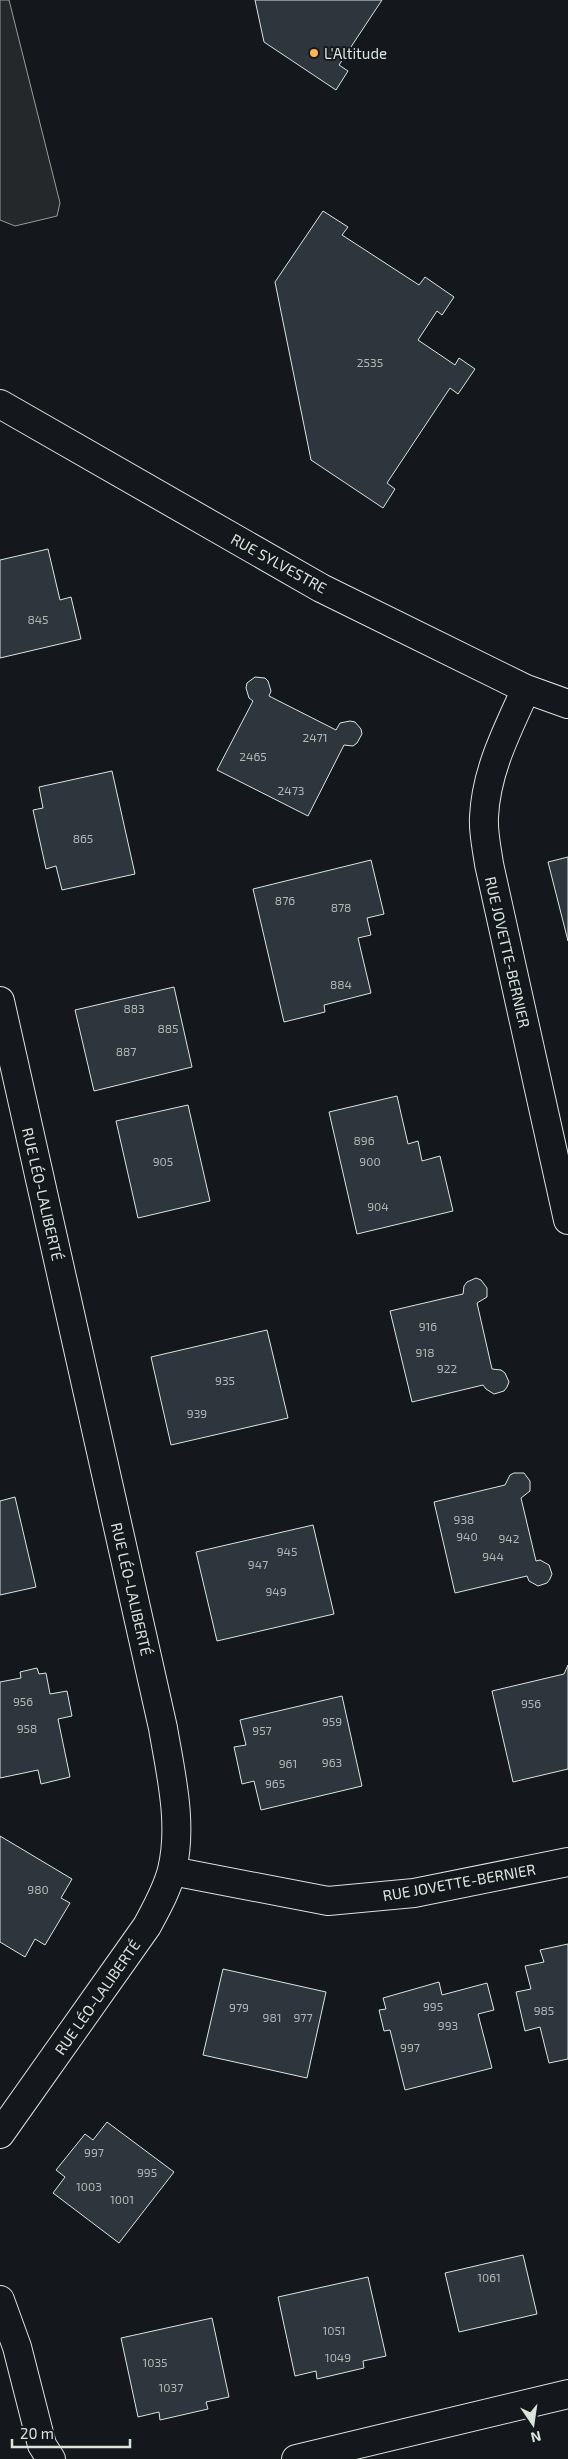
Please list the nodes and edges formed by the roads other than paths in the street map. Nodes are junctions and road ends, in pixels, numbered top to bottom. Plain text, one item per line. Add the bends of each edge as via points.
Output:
1 (0, 404) edge
2 (526, 689) junction
3 (568, 704) edge
4 (0, 1001) edge
5 (568, 1220) edge
6 (568, 1862) edge
7 (172, 1871) junction
8 (0, 2134) edge
9 (0, 2300) edge
10 (568, 2394) edge
11 (51, 2459) edge
12 (296, 2459) edge

1 - 2 street, RUE SYLVESTRE via 321,588
2 - 3 street, RUE SYLVESTRE
2 - 5 street, RUE JOVETTE-BERNIER via 500,745 487,785 484,820 489,864
4 - 7 street, RUE LÉO-LALIBERTÉ via 163,1728 177,1837
6 - 7 street, RUE JOVETTE-BERNIER via 414,1893 328,1901
7 - 8 street, RUE LÉO-LALIBERTÉ via 146,1926
9 - 11 street via 17,2347 42,2445
10 - 12 street

